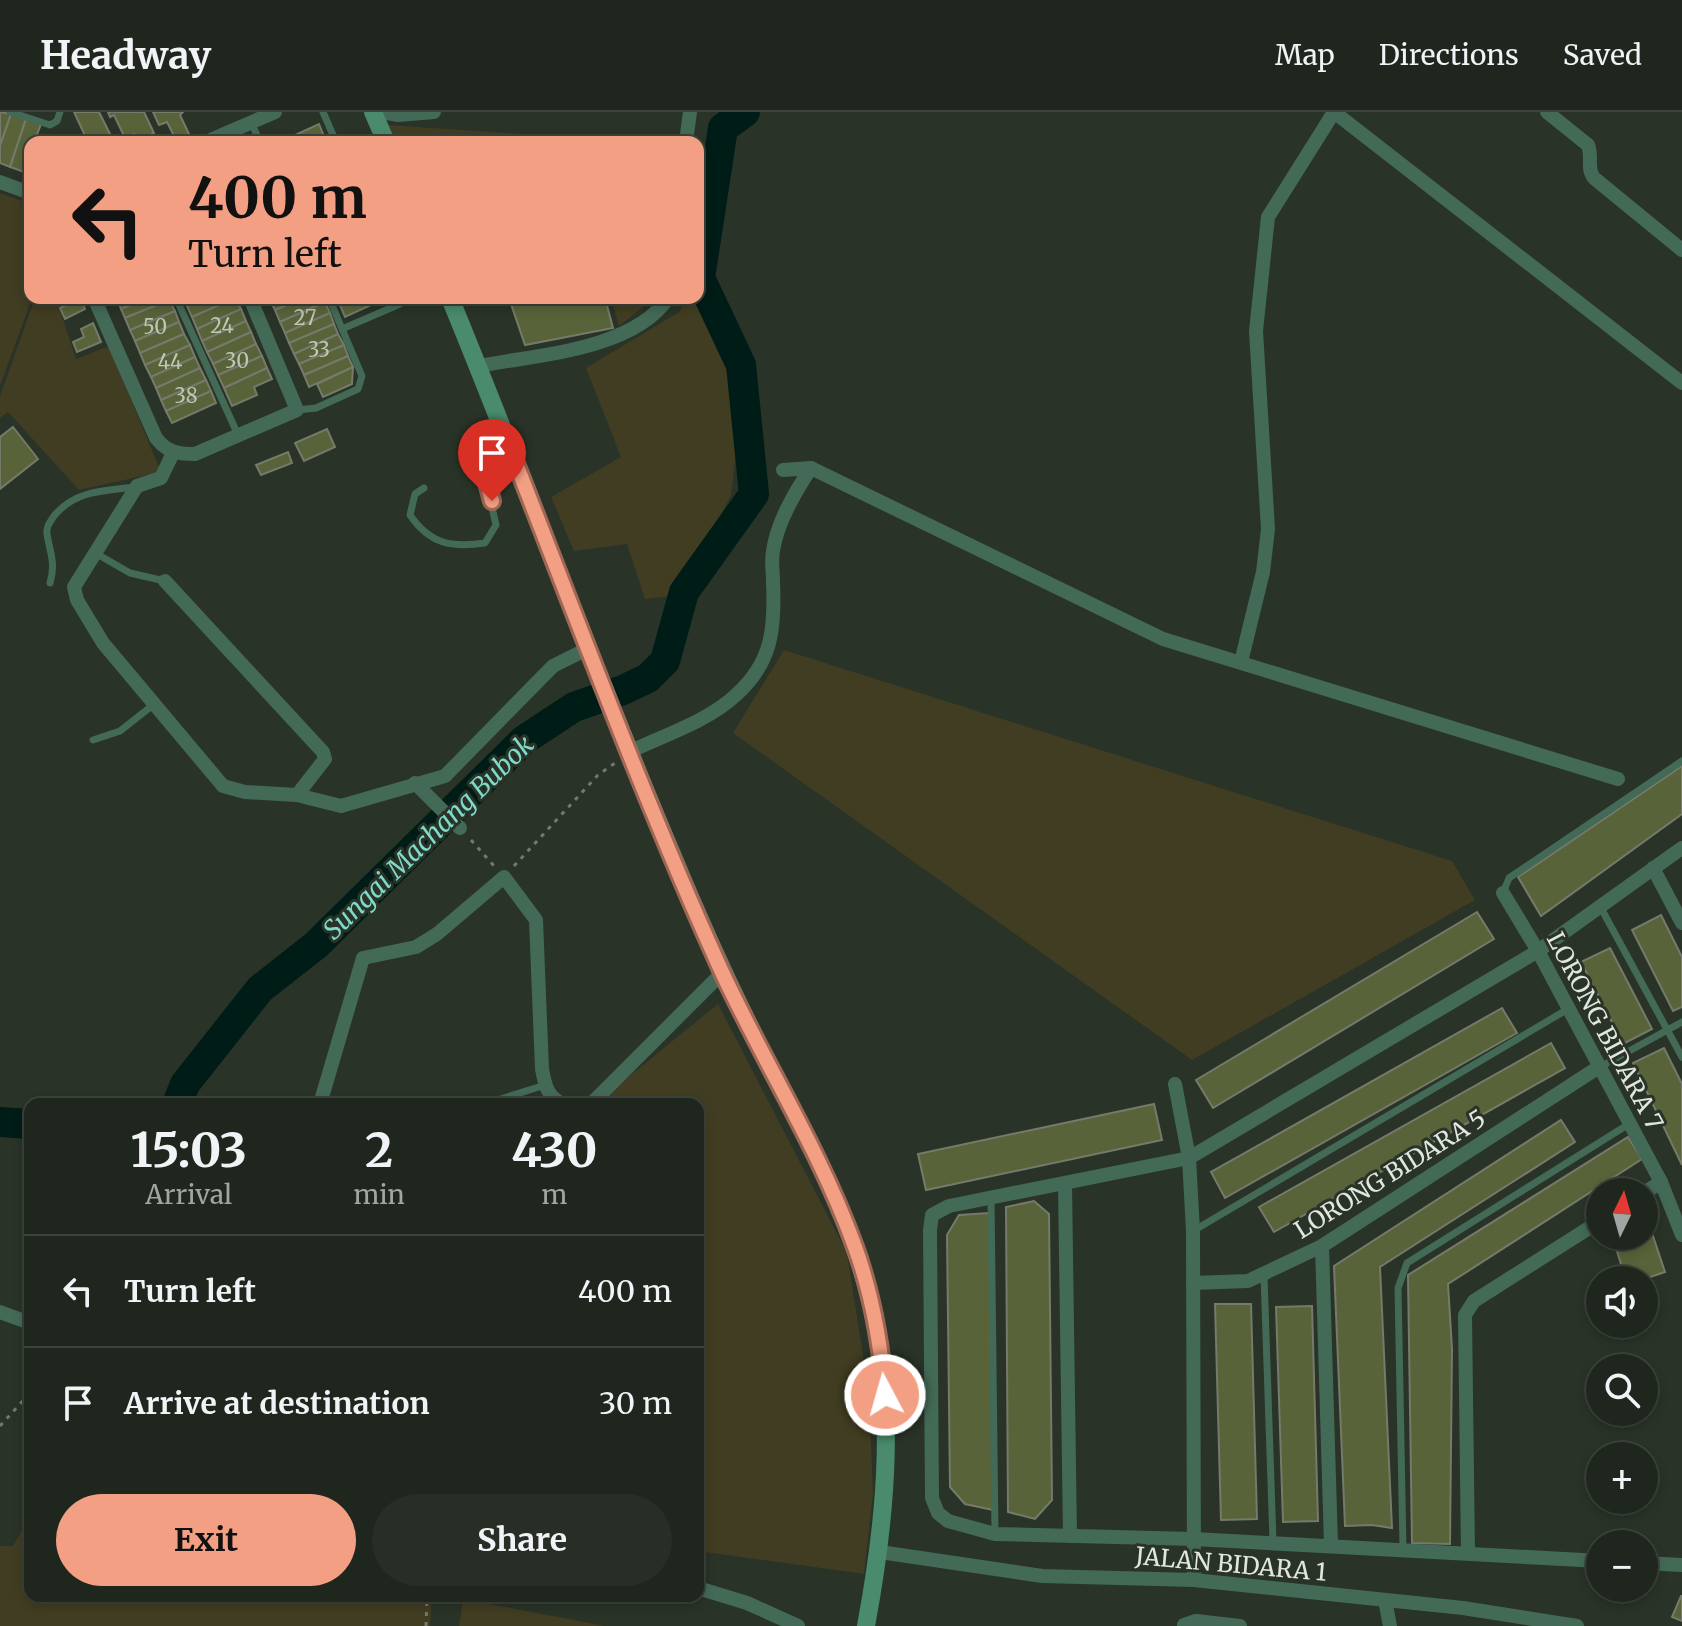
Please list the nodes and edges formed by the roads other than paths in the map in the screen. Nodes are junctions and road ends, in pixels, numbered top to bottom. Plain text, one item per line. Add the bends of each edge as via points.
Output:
1 (10, 112) edge
2 (60, 112) edge
3 (275, 112) edge
4 (323, 112) edge
5 (373, 112) edge
6 (381, 112) edge
7 (434, 112) edge
8 (690, 112) edge
9 (1334, 112) edge
10 (1547, 112) edge
11 (251, 122) junction
12 (220, 136) edge
13 (257, 136) edge
14 (333, 136) edge
15 (383, 136) edge
16 (687, 136) edge
17 (0, 182) edge
18 (24, 191) edge
19 (1682, 250) edge
20 (97, 304) edge
21 (179, 304) edge
22 (253, 304) edge
23 (332, 304) edge
24 (400, 304) edge
25 (452, 304) edge
26 (664, 304) edge
27 (342, 329) junction
28 (478, 366) junction
29 (1682, 383) edge
30 (297, 410) junction
31 (238, 435) junction
32 (506, 438) junction
33 (173, 453) junction
34 (811, 468) junction
35 (783, 470) dead end
36 (137, 486) junction
37 (424, 488) dead end
38 (97, 554) junction
39 (165, 581) joint
40 (50, 583) dead end
41 (587, 649) junction
42 (1241, 662) junction
43 (153, 705) junction
44 (93, 740) dead end
45 (629, 752) junction
46 (1682, 761) edge
47 (1618, 779) dead end
48 (415, 783) junction
49 (297, 795) junction
50 (460, 828) road end
51 (1682, 848) edge
52 (1653, 868) junction
53 (1503, 893) joint
54 (1601, 908) junction
55 (1682, 923) edge
56 (1538, 951) junction
57 (722, 973) junction
58 (1568, 1009) junction
59 (1682, 1022) edge
60 (1667, 1030) junction
61 (1682, 1057) edge
62 (1599, 1067) junction
63 (1175, 1084) dead end
64 (545, 1085) junction
65 (322, 1098) edge
66 (504, 1098) edge
67 (552, 1098) edge
68 (597, 1098) edge
69 (1629, 1124) junction
70 (1189, 1158) junction
71 (1661, 1182) junction
72 (1065, 1184) junction
73 (1658, 1184) edge
74 (991, 1197) junction
75 (1586, 1230) edge
76 (1193, 1231) junction
77 (1682, 1235) edge
78 (1322, 1246) junction
79 (1264, 1276) junction
80 (1193, 1283) junction
81 (0, 1312) edge
82 (24, 1321) edge
83 (995, 1534) junction
84 (1070, 1536) junction
85 (1194, 1539) junction
86 (1273, 1542) junction
87 (1331, 1545) junction
88 (1403, 1549) junction
89 (880, 1552) junction
90 (1468, 1553) junction
91 (1586, 1560) edge
92 (1658, 1564) edge
93 (1682, 1565) edge
94 (1194, 1580) junction
95 (704, 1590) edge
96 (1385, 1600) junction
97 (798, 1626) edge
98 (866, 1626) edge
99 (1184, 1626) edge
100 (1240, 1626) edge
101 (1390, 1626) edge
102 (1577, 1626) edge

1 - 2 lane via 50,125
3 - 11 street
4 - 14 lane
5 - 15 main road
6 - 7 street
8 - 16 street
9 - 29 street
9 - 42 street via 1268,217 1256,331 1268,529
10 - 19 street via 1588,145 1594,178
11 - 12 street
11 - 13 lane
17 - 18 street
20 - 33 street via 156,438
21 - 31 lane
22 - 30 street
23 - 27 lane
24 - 27 lane
25 - 28 main road
26 - 28 street via 610,341
27 - 30 lane via 362,376 358,389 316,408
28 - 32 main road
30 - 31 street
31 - 33 street via 195,454
32 - 37 lane via 484,472 496,525 485,543 460,547 424,535 410,515 415,494
32 - 41 main road
33 - 36 street via 161,478
34 - 35 street
34 - 42 street via 1163,639
34 - 45 street via 784,516 773,551 775,624 760,666 738,694 714,711
36 - 38 street
36 - 40 lane via 75,497 58,512 48,524 55,562
38 - 39 lane via 130,573
38 - 43 street via 77,578 77,600 103,643
39 - 49 street via 323,752 322,765
41 - 45 main road
41 - 48 street via 553,666 445,776
42 - 47 street
43 - 44 lane via 120,731
43 - 49 street via 223,786
45 - 57 main road
46 - 53 lane via 1509,878
48 - 49 street via 341,806
48 - 50 street
51 - 52 street
52 - 54 street
52 - 55 street
53 - 56 street, LORONG BIDARA 7
54 - 56 street
54 - 60 lane
56 - 58 street, LORONG BIDARA 7
56 - 70 street
57 - 68 street
57 - 89 main road via 825,1173 868,1291 887,1425
58 - 62 street, LORONG BIDARA 7
58 - 76 lane
59 - 60 lane
60 - 61 lane
60 - 62 lane
62 - 69 street, LORONG BIDARA 7
62 - 78 street, LORONG BIDARA 5
63 - 70 street
64 - 65 street via 536,920 504,877 416,947 363,958
64 - 66 lane
64 - 67 street
69 - 71 street, LORONG BIDARA 7
69 - 88 lane via 1407,1263 1398,1288
70 - 72 street
70 - 76 street
71 - 73 street
71 - 77 street, LORONG BIDARA 7
72 - 74 street
72 - 84 street
74 - 83 lane
74 - 83 street via 932,1215 931,1483 938,1513 948,1521
75 - 90 street via 1474,1301 1465,1315
76 - 80 street
78 - 79 street, LORONG BIDARA 5
78 - 87 street
79 - 80 street, LORONG BIDARA 5
79 - 86 lane
80 - 85 street
81 - 82 street
83 - 84 street
84 - 85 street
85 - 86 street
85 - 94 street
86 - 87 street
87 - 88 street
88 - 90 street
89 - 94 street, JALAN BIDARA 1 via 1042,1576
89 - 98 main road
90 - 91 street
92 - 93 street
94 - 96 street, JALAN BIDARA 1
95 - 97 street
96 - 101 street
96 - 102 street, JALAN BIDARA 1
99 - 100 street via 1196,1621

